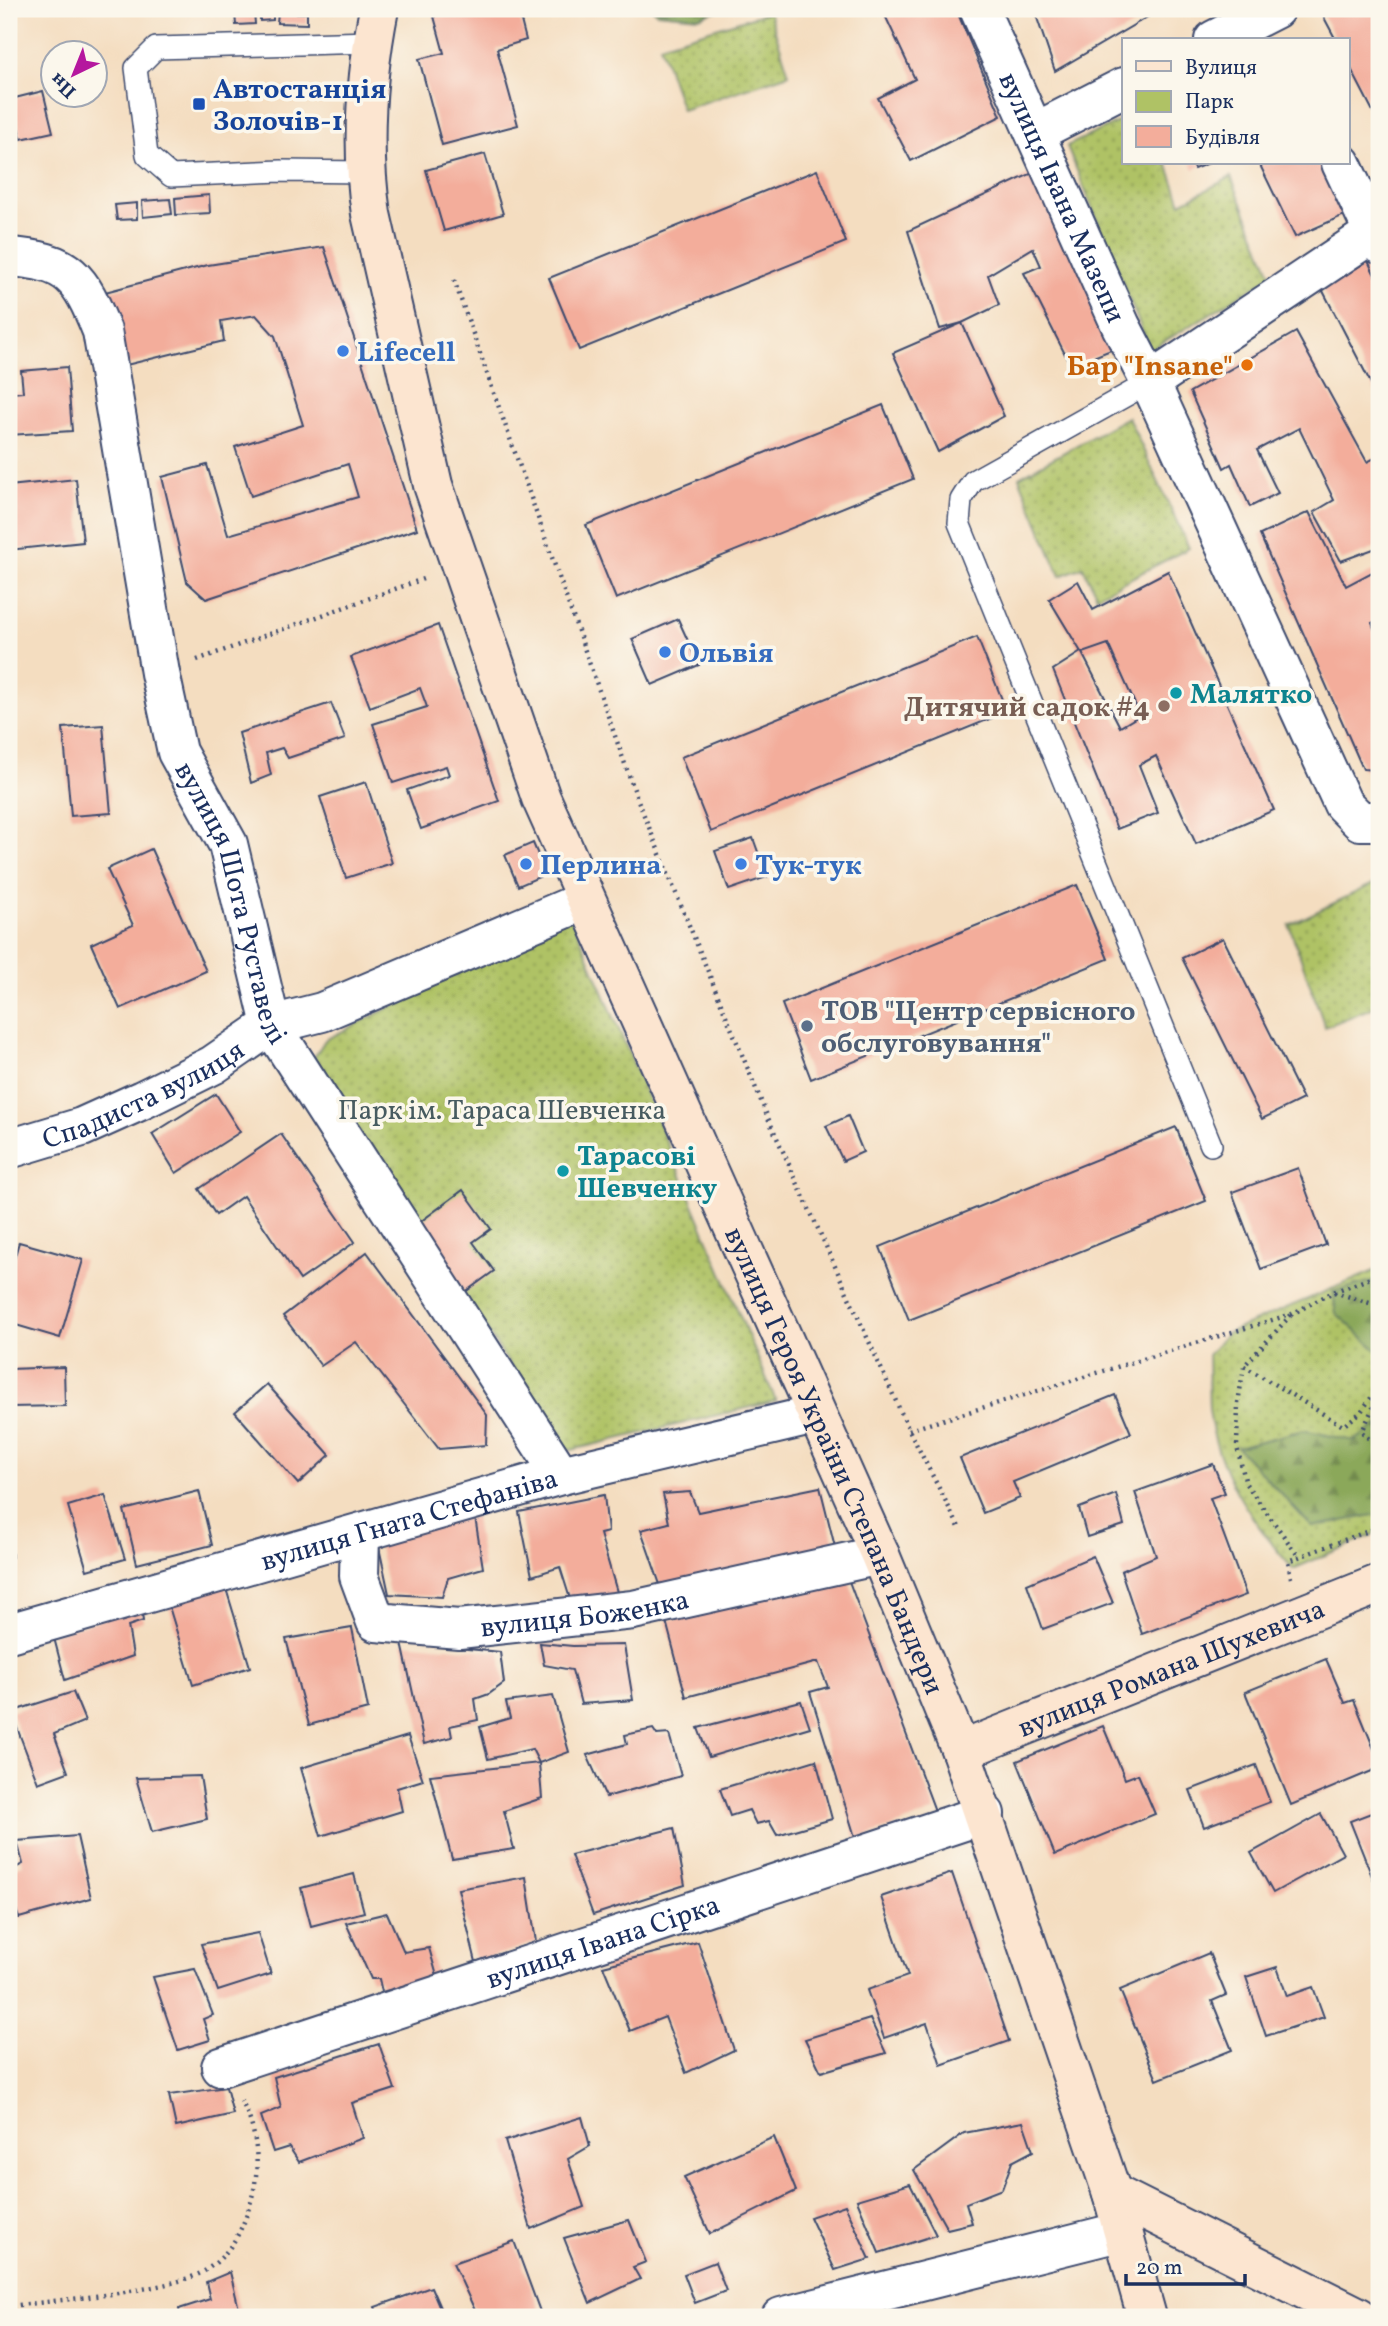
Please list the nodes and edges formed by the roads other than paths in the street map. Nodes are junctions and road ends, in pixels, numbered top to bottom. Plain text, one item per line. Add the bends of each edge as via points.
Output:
1 (979, 9) edge
2 (1275, 17) edge
3 (375, 25) edge
4 (1219, 38) edge
5 (1122, 88) edge
6 (1036, 132) junction
7 (1341, 164) edge
8 (365, 172) junction
9 (1377, 236) edge
10 (9, 257) edge
11 (1150, 382) junction
12 (1379, 821) edge
13 (586, 900) junction
14 (271, 1025) junction
15 (1211, 1145) dead end
16 (9, 1149) edge
17 (815, 1415) junction
18 (561, 1475) junction
19 (360, 1534) junction
20 (880, 1555) junction
21 (1379, 1584) edge
22 (9, 1633) edge
23 (961, 1751) junction
24 (985, 1814) junction
25 (221, 2067) road end
26 (1112, 2193) junction
27 (1123, 2231) junction
28 (781, 2317) edge
29 (1147, 2317) edge
30 (1359, 2317) edge

1 - 6 street, вулиця Івана Мазепи
2 - 4 street
3 - 8 main road, вулиця Героя України Степана Бандери
3 - 8 lane via 156,47 136,68 147,155 171,176
5 - 6 street
6 - 11 street, вулиця Івана Мазепи
7 - 9 street
8 - 13 main road, вулиця Героя України Степана Бандери via 433,485 541,798
9 - 11 street
10 - 14 street, вулиця Шота Руставелі via 37,259 64,269 85,290 102,331 177,752 228,844
11 - 12 street, вулиця Івана Мазепи via 1343,804 1360,821
11 - 15 lane via 973,481 961,500 959,523
13 - 14 street via 322,1012
13 - 17 main road, вулиця Героя України Степана Бандери
14 - 16 street, Спадиста вулиця via 213,1065 142,1100 82,1127
14 - 18 street, вулиця Шота Руставелі
17 - 18 street, вулиця Гната Стефаніва
17 - 20 main road, вулиця Героя України Степана Бандери
18 - 19 street, вулиця Гната Стефаніва
19 - 20 street, вулиця Боженка via 359,1576 376,1622 460,1629 633,1610
19 - 22 street, вулиця Гната Стефаніва
20 - 23 main road, вулиця Героя України Степана Бандери
21 - 23 main road, вулиця Романа Шухевича
23 - 24 main road, вулиця Героя України Степана Бандери
24 - 25 street, вулиця Івана Сірка
24 - 26 main road, вулиця Героя України Степана Бандери
26 - 27 main road, вулиця Героя України Степана Бандери
26 - 30 main road
27 - 28 street
27 - 29 main road, вулиця Героя України Степана Бандери

